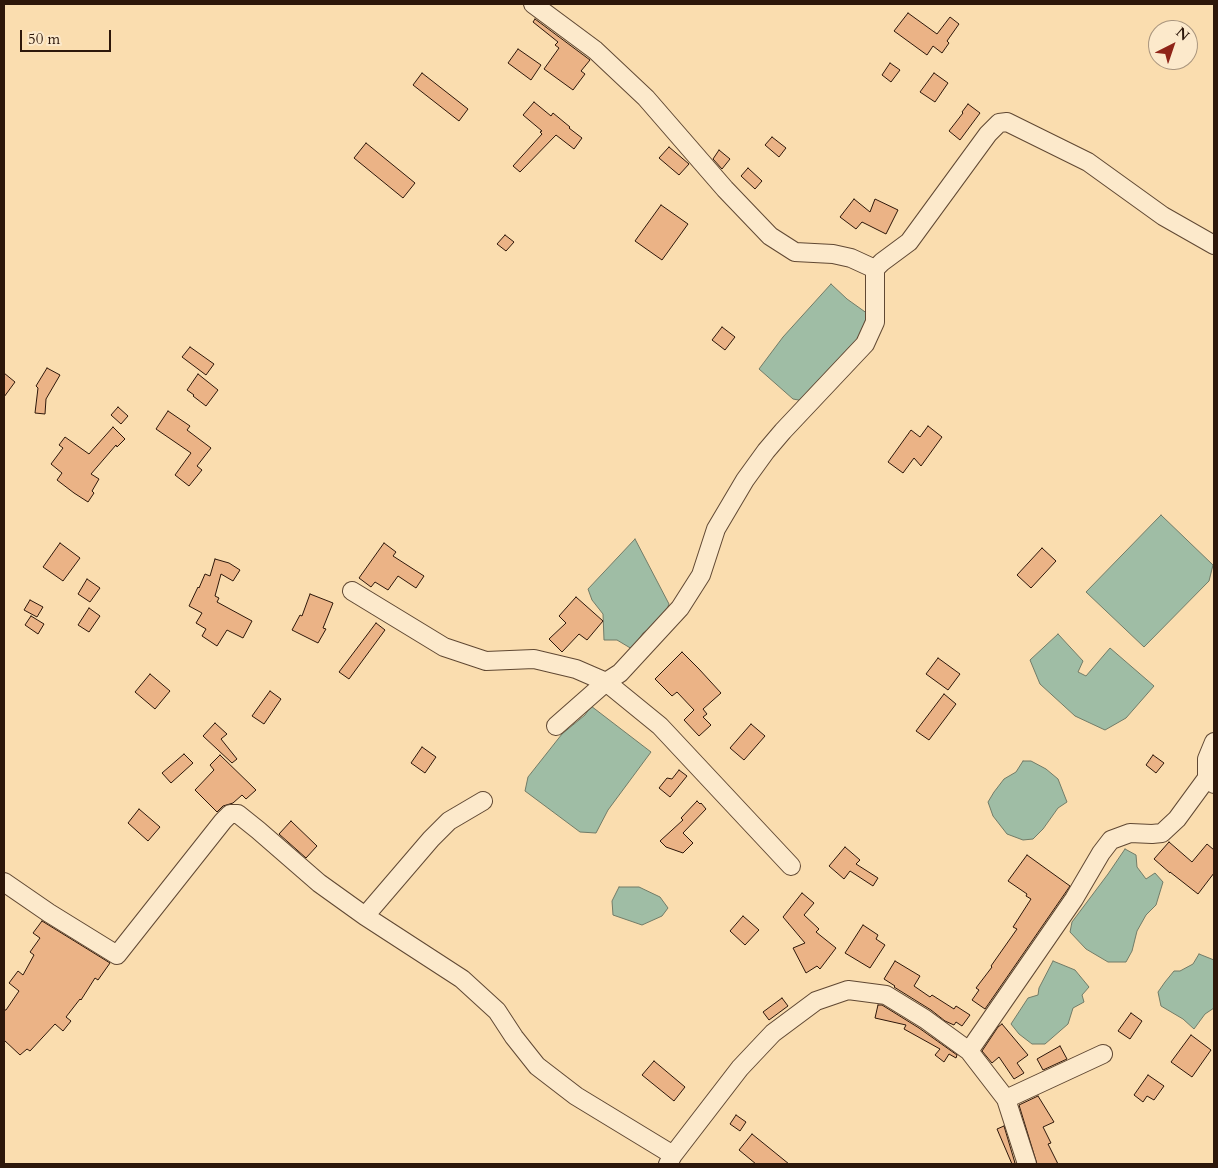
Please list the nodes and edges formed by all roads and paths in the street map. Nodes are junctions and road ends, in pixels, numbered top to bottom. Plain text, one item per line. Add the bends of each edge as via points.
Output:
1 (533, 4) edge
2 (1214, 245) edge
3 (875, 269) junction
4 (352, 591) dead end
5 (606, 682) junction
6 (556, 726) dead end
7 (1214, 742) edge
8 (1210, 781) edge
9 (483, 801) dead end
10 (791, 866) dead end
11 (4, 882) edge
12 (365, 916) junction
13 (968, 1051) junction
14 (1103, 1054) dead end
15 (1006, 1099) junction
16 (671, 1160) edge
17 (1027, 1164) edge

1 - 3 street via 594,50 646,98 725,190 770,236 795,252 833,254
2 - 3 street via 1164,216 1088,162 1007,122 999,123 988,134 909,242
3 - 5 street via 875,322 865,344 783,431 745,480 716,529 701,575 680,608 620,674
4 - 5 street via 444,647 486,660 534,659 576,669
5 - 6 street
5 - 10 street via 660,726
7 - 8 street via 1207,759
8 - 13 street via 1162,833 1130,832 1111,840
9 - 12 street via 449,821
11 - 12 street via 116,955 223,821 230,814 238,814
12 - 16 street via 462,978 497,1011 537,1066
13 - 15 street
13 - 16 street via 886,995 848,990 816,1001 773,1033 740,1068
14 - 15 street
15 - 17 street

